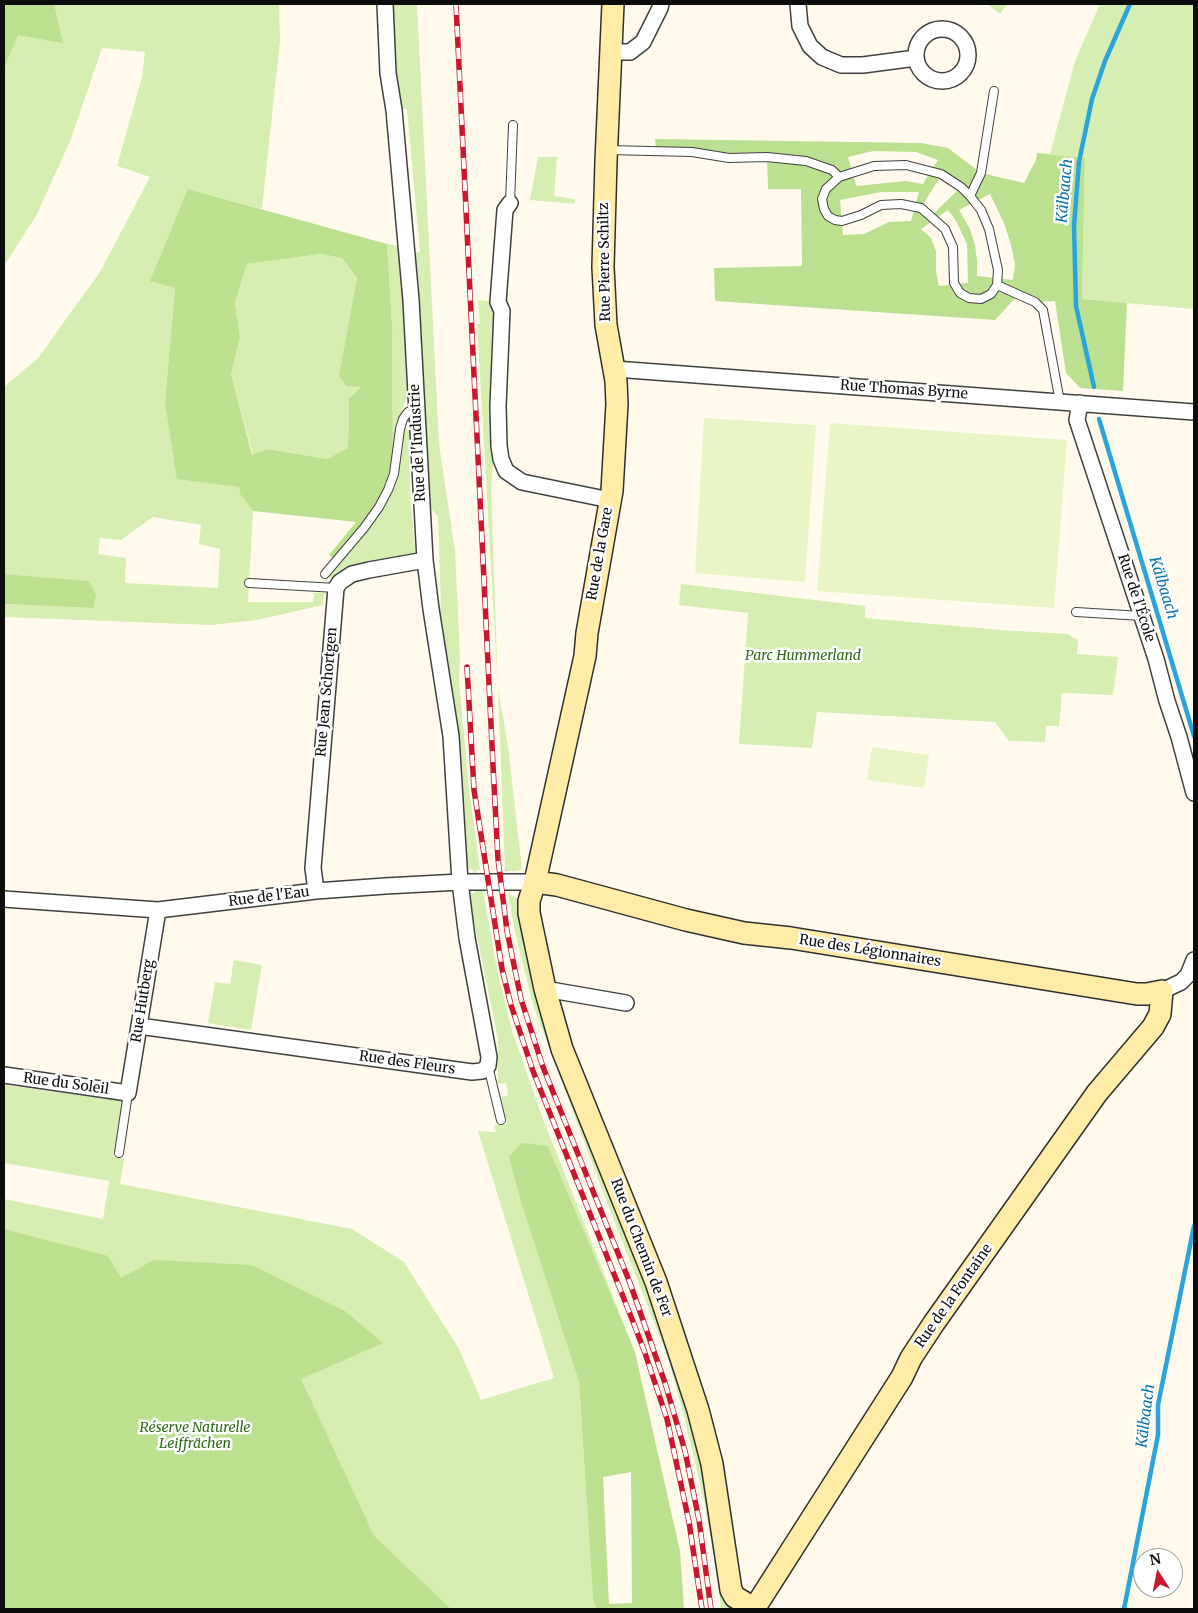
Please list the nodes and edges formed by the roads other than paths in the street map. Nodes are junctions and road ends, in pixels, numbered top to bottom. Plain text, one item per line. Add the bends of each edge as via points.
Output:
1 (385, 4) edge
2 (613, 4) edge
3 (661, 4) edge
4 (798, 4) edge
5 (612, 52) junction
6 (916, 58) dead end
7 (994, 91) dead end
8 (513, 125) dead end
9 (606, 150) junction
10 (838, 177) junction
11 (970, 196) junction
12 (510, 203) joint
13 (997, 285) junction
14 (614, 369) junction
15 (1060, 402) junction
16 (1080, 404) junction
17 (416, 408) junction
18 (1194, 412) edge
19 (610, 500) junction
20 (425, 560) junction
21 (325, 574) dead end
22 (249, 583) dead end
23 (336, 588) junction
24 (1076, 612) dead end
25 (1142, 616) junction
26 (1194, 793) edge
27 (460, 882) junction
28 (535, 882) junction
29 (316, 891) junction
30 (4, 899) edge
31 (158, 910) junction
32 (1194, 960) edge
33 (545, 989) junction
34 (1162, 991) junction
35 (626, 1003) dead end
36 (139, 1026) junction
37 (488, 1066) junction
38 (4, 1075) edge
39 (128, 1093) junction
40 (501, 1120) dead end
41 (119, 1153) dead end
42 (754, 1609) edge

1 - 17 street, Rue de l'Industrie via 388,73 407,250
2 - 5 main road, Rue Pierre Schiltz
3 - 5 street via 644,42 630,52
4 - 6 street via 800,26 810,46 822,57 841,65
5 - 9 main road, Rue Pierre Schiltz
7 - 11 lane via 981,173
8 - 12 lane, Rue de la Gare
9 - 10 lane via 692,152 729,158 806,161 832,170
9 - 14 main road, Rue Pierre Schiltz via 603,267 606,326
10 - 11 lane via 874,166 906,165 941,174
10 - 13 lane via 826,189 822,199 828,216 842,221 881,205 901,204 920,208 945,229 953,247 954,283 960,292 969,298 981,299 991,294
11 - 13 lane via 981,210 989,229 998,270
12 - 19 street, Rue de la Gare via 505,210 498,302 502,311 498,406 501,459 506,471 522,482
13 - 15 lane via 1035,302 1043,310
14 - 15 street, Rue Thomas Byrne
14 - 19 main road, Rue Pierre Schiltz via 618,404
15 - 16 street, Rue Thomas Byrne
16 - 18 street, Rue Thomas Byrne
16 - 25 street, Rue de l'École via 1077,420
17 - 20 street, Rue de l'Industrie
17 - 21 lane via 403,419 394,474 379,507
19 - 28 main road, Rue de la Gare via 585,656
20 - 23 street via 352,574
20 - 27 street, Rue de l'Industrie via 451,736
22 - 23 lane
23 - 29 street, Rue Jean Schortgen via 313,868
24 - 25 lane
25 - 26 street, Rue de l'École
27 - 28 street, Rue de l'Eau
27 - 29 street, Rue de l'Eau
27 - 37 street via 466,938 490,1057
28 - 33 main road, Rue du Chemin de Fer via 529,914
28 - 34 main road, Rue des Légionnaires via 744,933 1137,994
29 - 31 street, Rue de l'Eau
30 - 31 street, Rue de l'Eau
31 - 36 street, Rue Hutberg
32 - 34 street, Rue des Légionnaires via 1188,975
33 - 35 street
33 - 42 main road, Rue du Chemin de Fer via 570,1071 656,1282 687,1372 712,1464 731,1590 736,1598
34 - 42 main road, Rue de la Fontaine via 1160,1014 1153,1027 1097,1093 934,1323
36 - 37 street, Rue des Fleurs via 472,1072 482,1071
36 - 39 street, Rue Hutberg
37 - 40 lane
38 - 39 street, Rue du Soleil
39 - 41 lane

